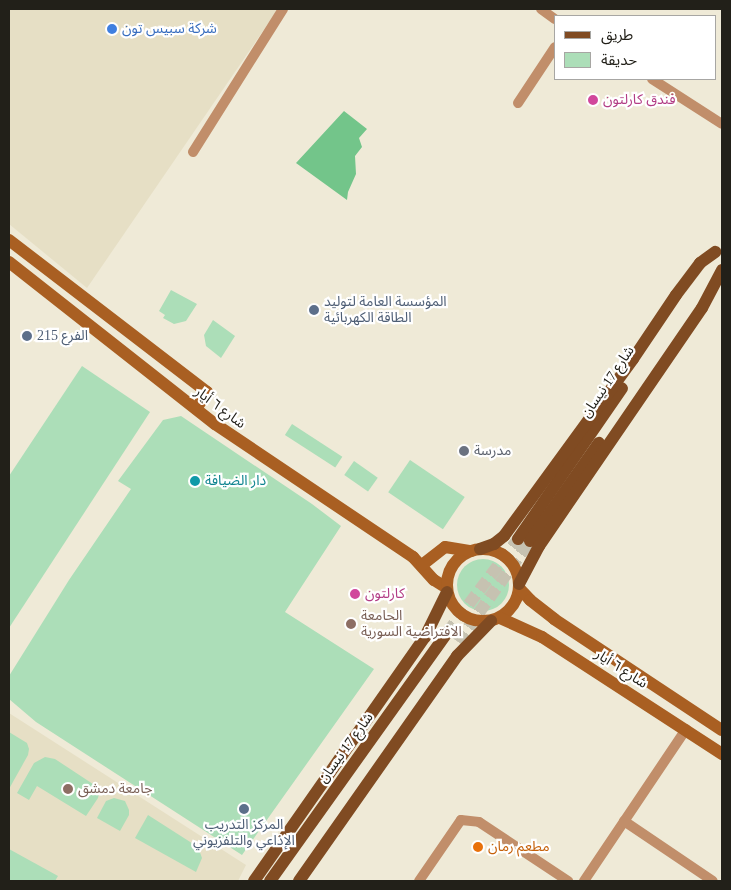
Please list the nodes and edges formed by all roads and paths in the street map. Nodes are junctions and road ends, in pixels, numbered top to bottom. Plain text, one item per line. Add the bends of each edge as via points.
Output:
1 (283, 9) edge
2 (541, 9) edge
3 (554, 18) edge
4 (554, 49) edge
5 (654, 80) edge
6 (518, 103) dead end
7 (722, 124) edge
8 (193, 152) dead end
9 (9, 240) edge
10 (722, 241) edge
11 (714, 252) junction
12 (9, 262) edge
13 (722, 269) edge
14 (71, 288) junction
15 (60, 302) junction
16 (116, 323) junction
17 (104, 336) junction
18 (196, 409) junction
19 (476, 550) junction
20 (422, 565) junction
21 (519, 586) junction
22 (447, 590) junction
23 (495, 619) junction
24 (447, 633) tunnel mouth
25 (458, 642) tunnel mouth
26 (613, 656) junction
27 (600, 674) junction
28 (686, 729) junction
29 (722, 730) edge
30 (722, 754) edge
31 (624, 821) junction
32 (254, 881) edge
33 (270, 881) edge
34 (292, 881) edge
35 (299, 881) edge
36 (420, 881) edge
37 (568, 881) edge
38 (584, 881) edge
39 (713, 881) edge

1 - 8 street
2 - 3 street
4 - 6 street
5 - 7 street
9 - 14 main road, شارع ٦ أيار
10 - 11 main road, شارع 17 نيسان
11 - 13 main road, شارع 17 نيسان via 524,540
11 - 19 main road via 700,263 676,295 504,536 494,544
12 - 15 main road, شارع ٦ أيار
13 - 21 main road via 702,308 539,546
14 - 15 main road
14 - 16 main road, شارع ٦ أيار
15 - 17 main road, شارع ٦ أيار
16 - 17 main road
16 - 18 main road, شارع ٦ أيار via 208,392
17 - 18 main road, شارع ٦ أيار
18 - 20 main road, شارع ٦ أيار
19 - 20 main road via 445,547
19 - 21 main road via 497,552 510,561
19 - 22 main road via 454,564
20 - 22 main road, شارع ٦ أيار via 424,571
21 - 23 main road via 510,610
21 - 26 main road, شارع ٦ أيار via 541,610
22 - 23 main road via 456,610 463,616 481,622
22 - 32 main road via 424,637
23 - 27 main road, شارع ٦ أيار via 542,637
23 - 35 main road via 457,656
24 - 33 main road, شارع 17 نيسان
25 - 34 main road
26 - 27 main road
26 - 29 main road, شارع ٦ أيار
27 - 28 main road, شارع ٦ أيار
28 - 30 main road, شارع ٦ أيار
28 - 31 street
31 - 38 street
31 - 39 street
36 - 37 street via 461,820 479,822

